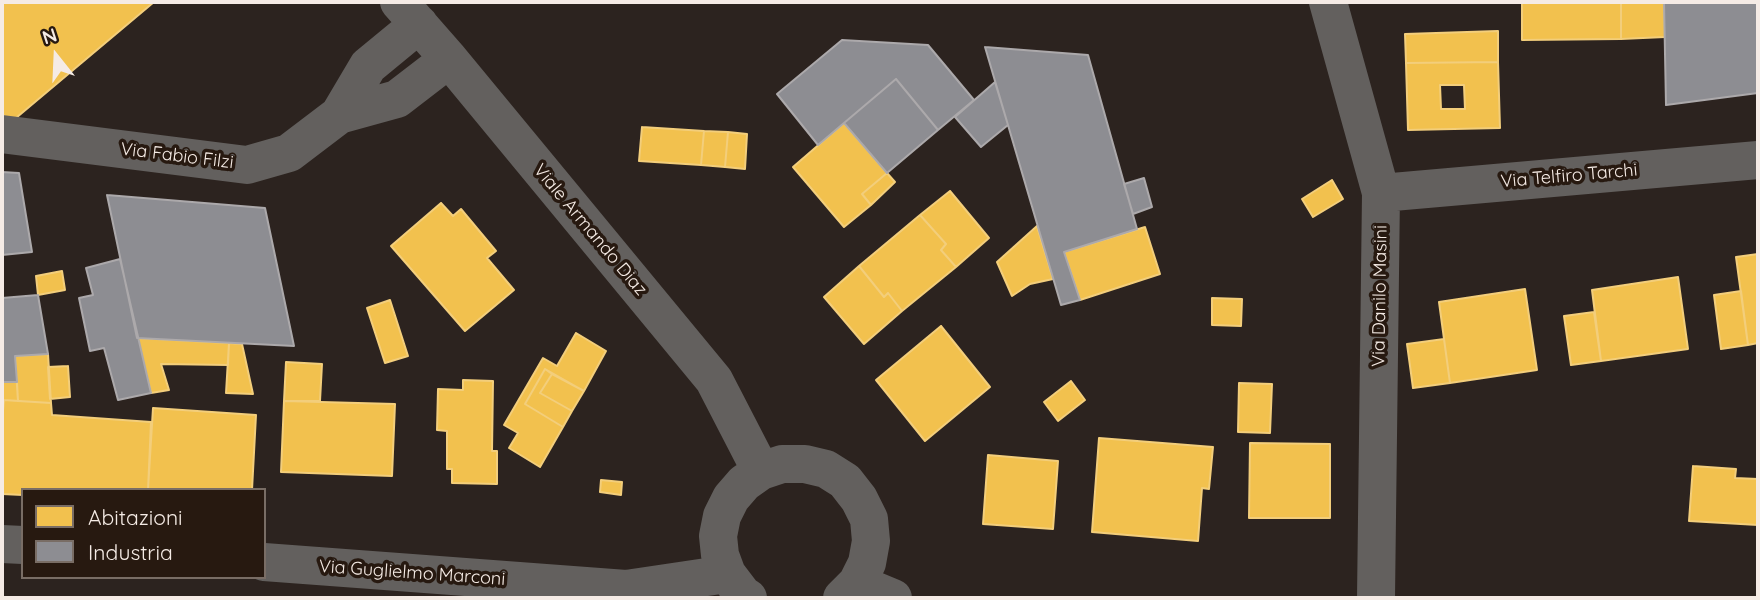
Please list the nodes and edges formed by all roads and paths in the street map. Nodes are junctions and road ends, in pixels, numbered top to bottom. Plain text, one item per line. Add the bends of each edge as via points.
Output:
1 (1328, 2) edge
2 (409, 13) edge
3 (449, 59) junction
4 (339, 115) junction
5 (2, 134) edge
6 (1758, 160) edge
7 (1381, 193) junction
8 (761, 471) junction
9 (2, 544) edge
10 (21, 545) edge
11 (266, 562) edge
12 (737, 586) edge
13 (677, 590) edge
14 (850, 591) edge
15 (893, 598) edge
16 (1376, 598) edge

1 - 7 street, Via Danilo Masini
2 - 3 street, Viale Armando Diaz
2 - 4 street, Via Fabio Filzi via 368,66
3 - 4 street, Via Fabio Filzi via 397,99
3 - 8 street, Viale Armando Diaz via 714,380
4 - 5 street, Via Fabio Filzi via 289,153 247,165
6 - 7 street, Via Telfiro Tarchi
7 - 16 street, Via Danilo Masini
8 - 12 street via 744,483 722,516 720,555
8 - 14 street via 782,464 826,469 845,481 859,499 869,519 872,541 867,563
9 - 10 street
11 - 13 street, Via Guglielmo Marconi
12 - 13 street, Via Guglielmo Marconi
14 - 15 street

